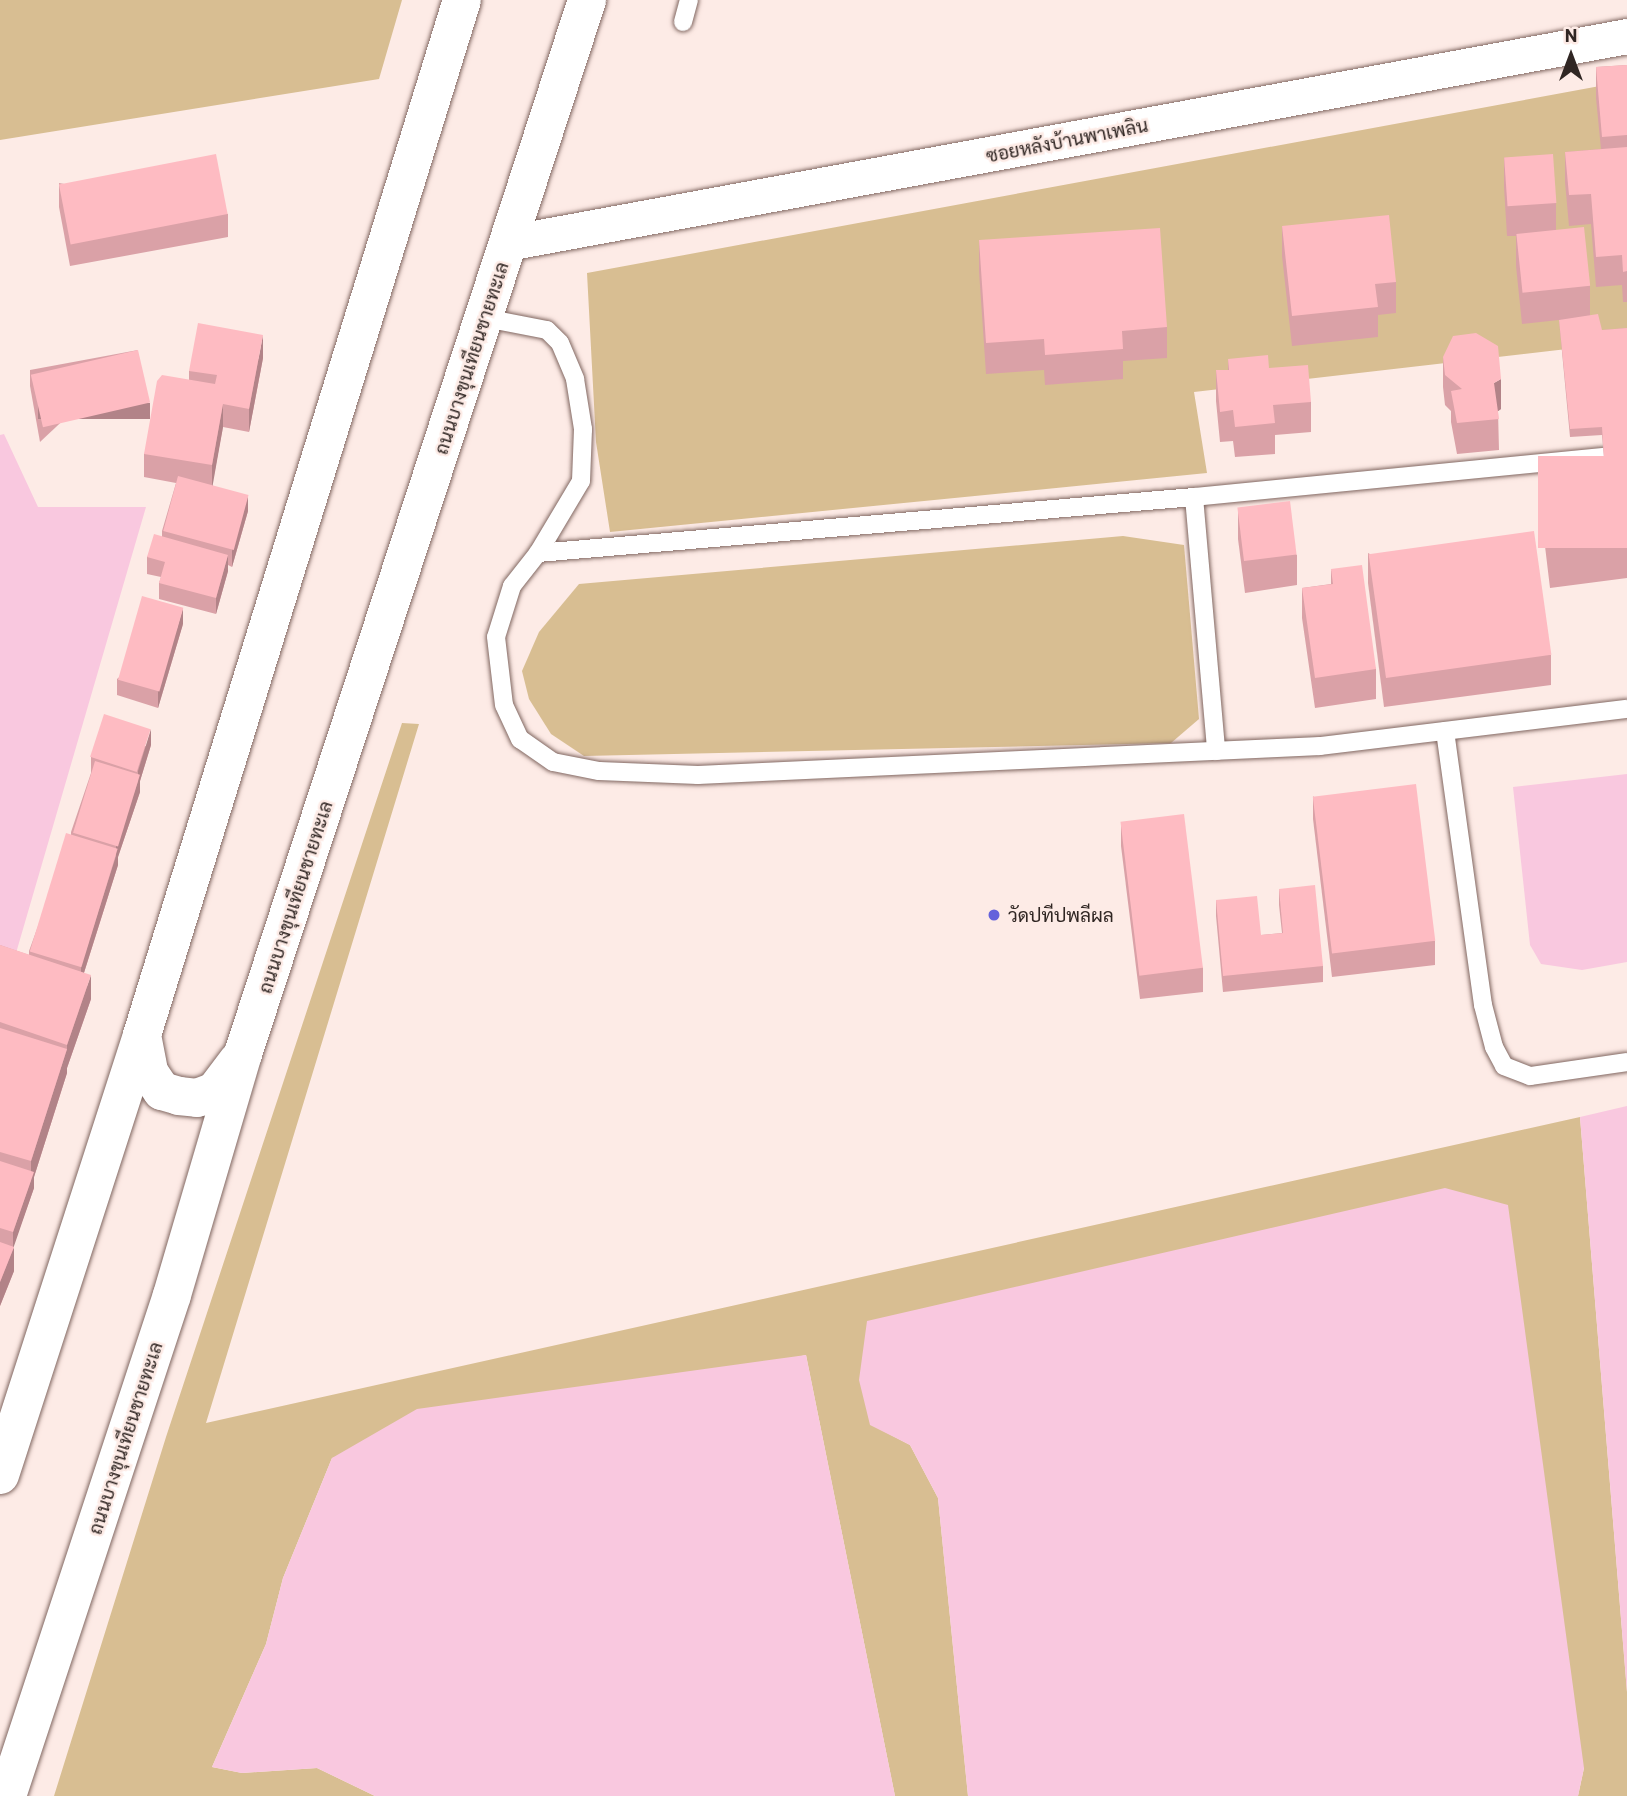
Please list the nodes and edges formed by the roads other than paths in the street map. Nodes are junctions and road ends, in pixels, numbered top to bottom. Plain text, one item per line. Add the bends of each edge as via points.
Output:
1 (462, 0) edge
2 (587, 0) edge
3 (689, 0) edge
4 (682, 22) dead end
5 (1627, 36) edge
6 (507, 243) junction
7 (485, 318) junction
8 (1604, 457) edge
9 (1194, 497) junction
10 (538, 553) junction
11 (1627, 709) edge
12 (1445, 731) junction
13 (1216, 751) junction
14 (142, 1035) junction
15 (243, 1054) junction
16 (1627, 1062) edge
17 (0, 1475) edge
18 (7, 1796) edge

1 - 14 main road
2 - 6 main road, ถนนบางขุนเทียนชายทะเล
3 - 4 lane
5 - 6 street, ซอยหลังบ้านพาเพลิน
6 - 7 main road, ถนนบางขุนเทียนชายทะเล
7 - 10 lane via 547,330 560,343 575,379 583,429 580,481
7 - 15 main road, ถนนบางขุนเทียนชายทะเล
8 - 9 lane
9 - 10 lane
9 - 13 lane
10 - 13 lane via 512,586 496,637 504,705 520,739 553,762 599,771 698,775
11 - 12 lane
12 - 13 lane via 1320,746
12 - 16 lane via 1483,1005 1494,1048 1504,1066 1530,1076
14 - 15 main road via 149,1072 162,1091 179,1096 197,1098 215,1091
14 - 17 main road
15 - 18 main road, ถนนบางขุนเทียนชายทะเล via 172,1295

